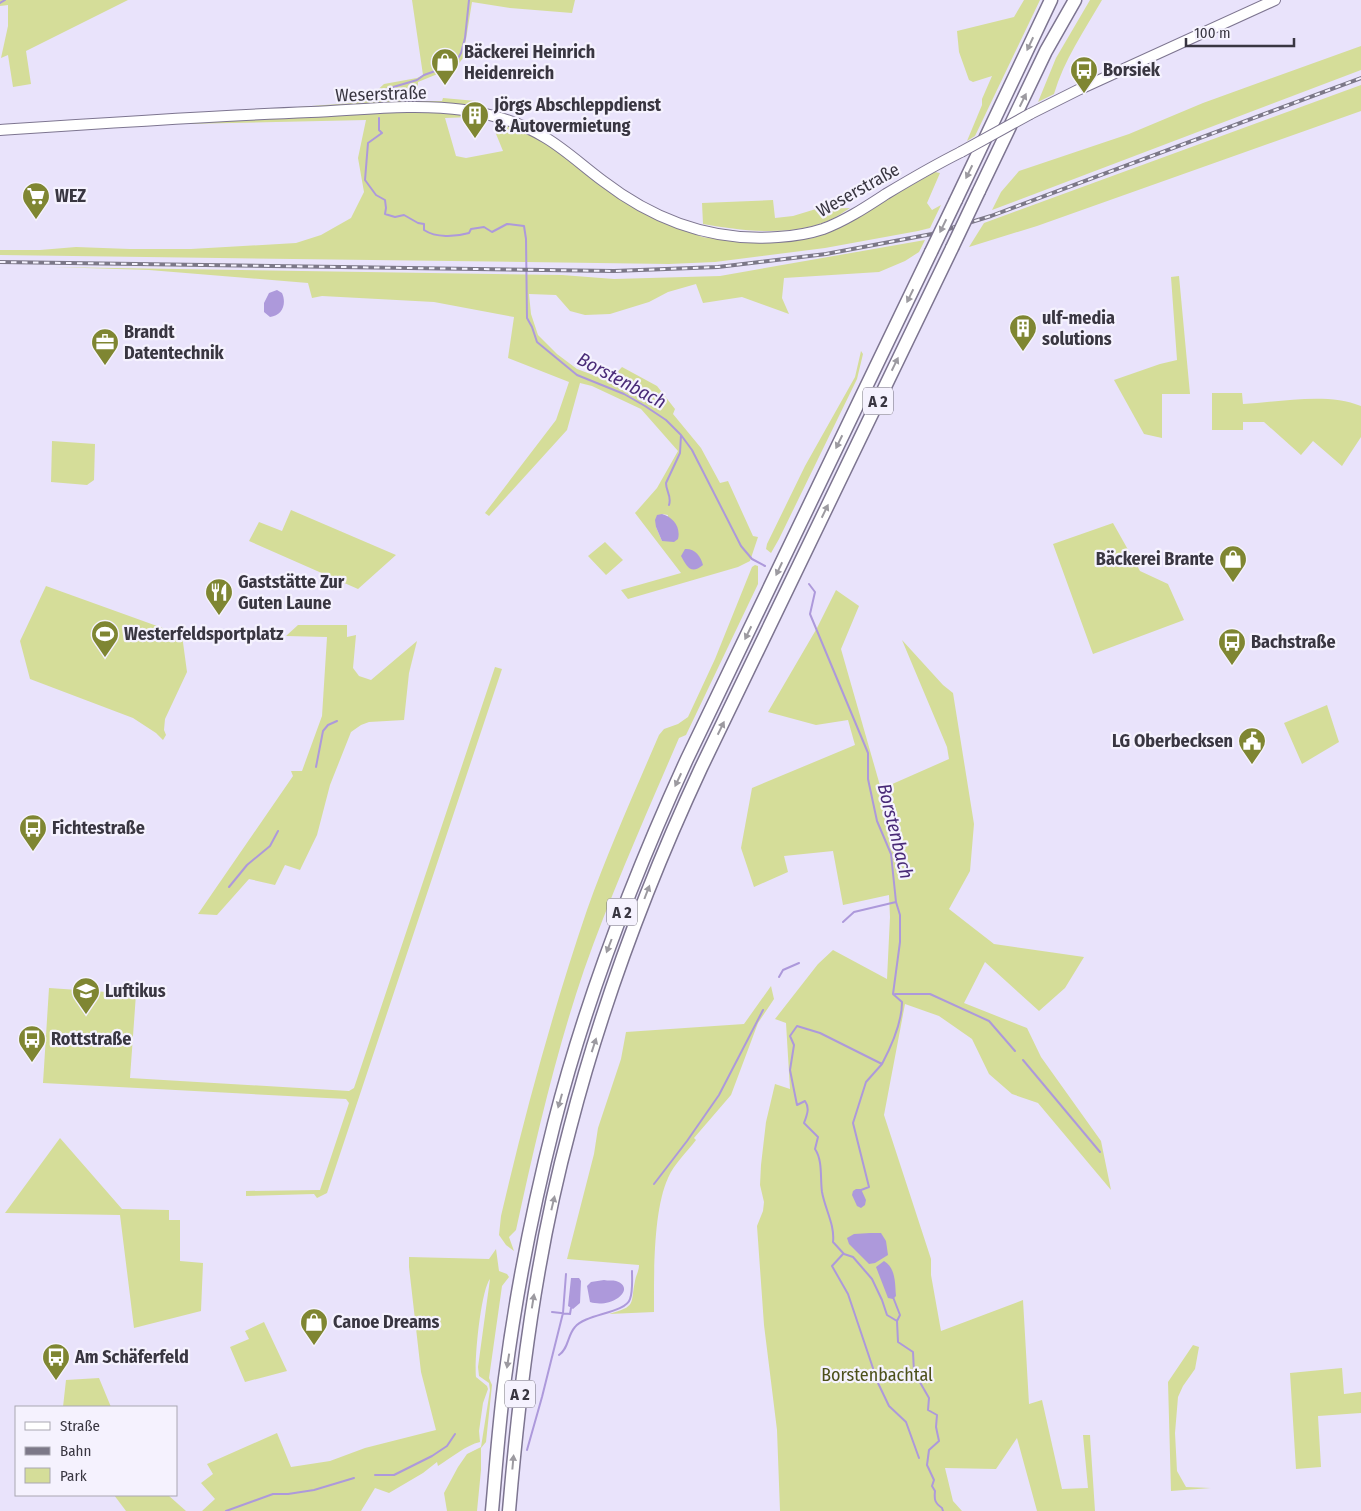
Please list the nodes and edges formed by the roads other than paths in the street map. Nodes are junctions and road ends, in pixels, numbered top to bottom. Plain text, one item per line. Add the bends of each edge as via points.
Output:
1 (1051, 0) edge
2 (1076, 0) edge
3 (1275, 0) edge
4 (0, 130) edge
5 (492, 1511) edge
6 (509, 1511) edge

1 -> 5 highway, A 2, bridge via 660,818 607,951 554,1123 526,1252 505,1378
6 -> 2 highway, A 2, bridge via 521,1381 542,1250 569,1129 624,955 676,823 1046,51
3 - 4 street, Weserstraße, bridge via 1080,89 928,169 843,220 797,236 748,239 700,232 656,215 624,197 545,137 489,115 449,108 191,117

